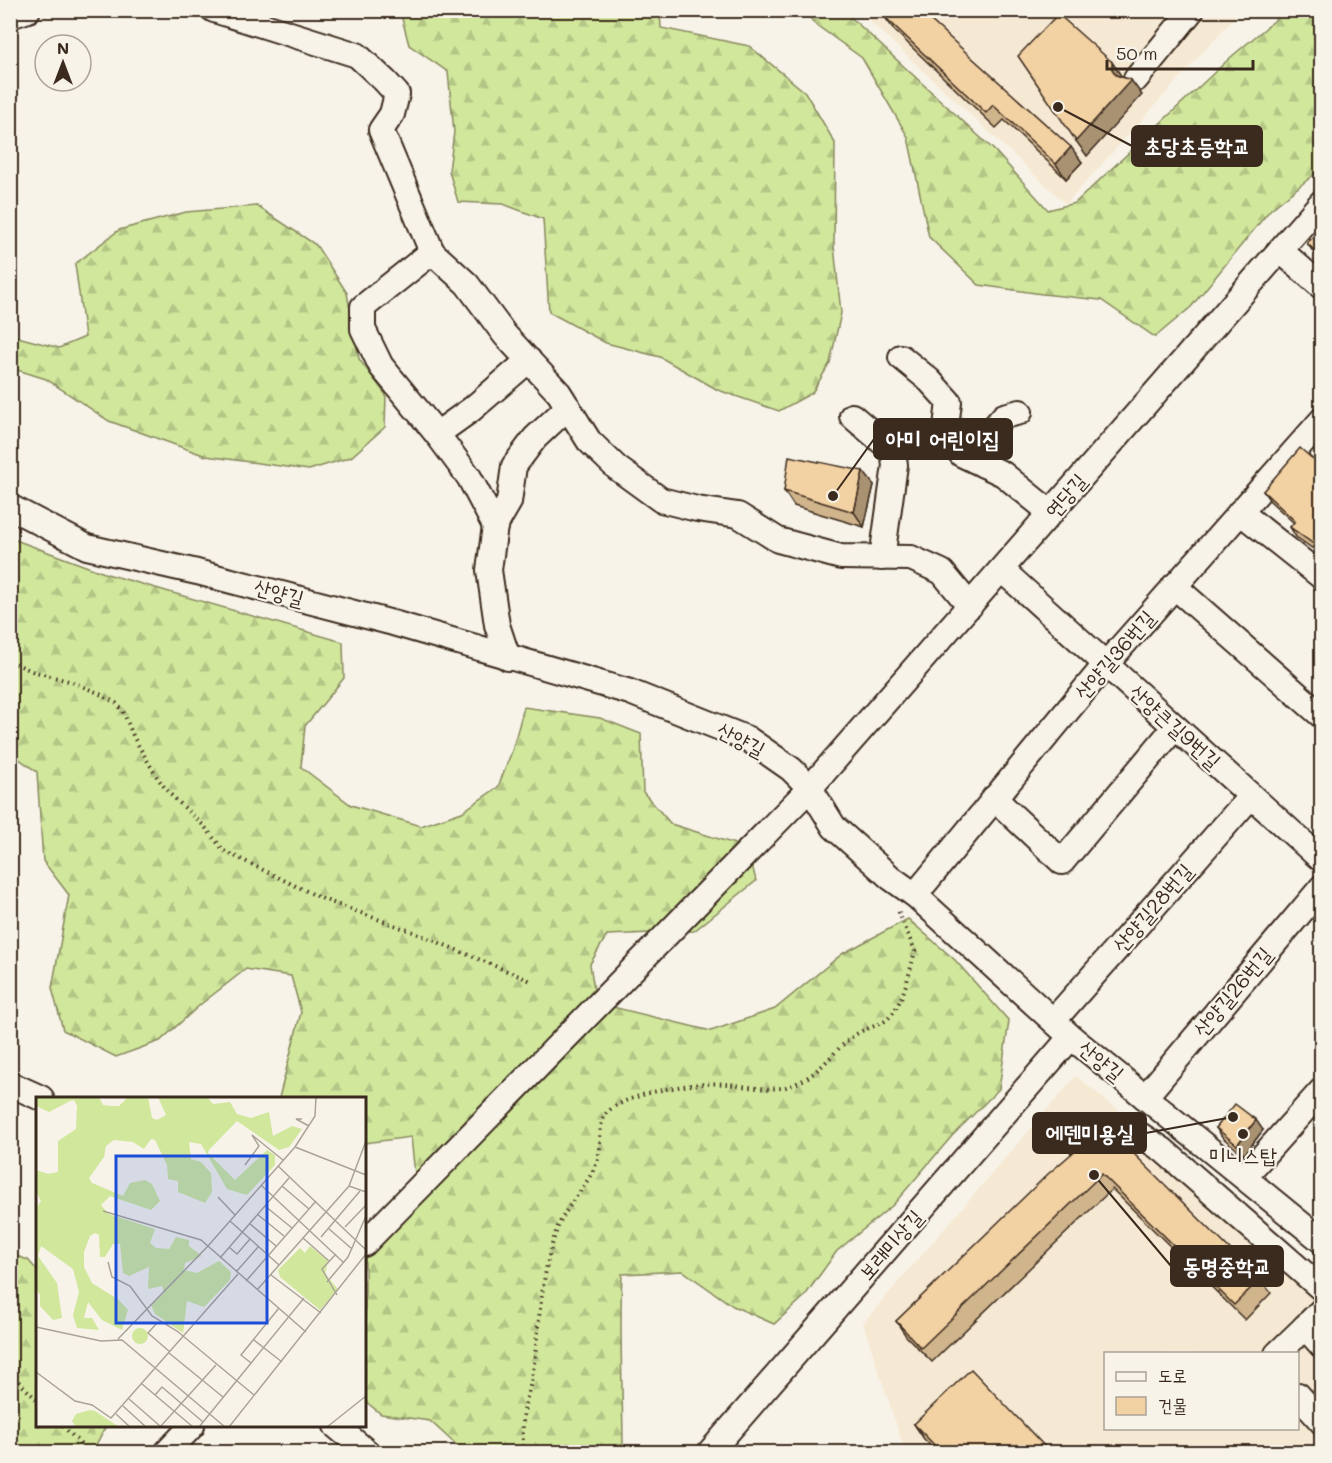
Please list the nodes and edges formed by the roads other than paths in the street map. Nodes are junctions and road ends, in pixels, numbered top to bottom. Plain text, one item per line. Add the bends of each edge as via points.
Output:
1 (28, 10) edge
2 (214, 10) edge
3 (1192, 10) edge
4 (10, 16) edge
5 (1136, 79) dead end
6 (1322, 202) edge
7 (1280, 250) junction
8 (432, 252) junction
9 (1322, 287) edge
10 (901, 357) dead end
11 (529, 360) junction
12 (568, 407) junction
13 (1020, 412) dead end
14 (852, 416) dead end
15 (1318, 432) edge
16 (437, 434) junction
17 (984, 465) junction
18 (10, 507) edge
19 (1240, 512) junction
20 (1051, 513) junction
21 (495, 526) junction
22 (882, 558) junction
23 (1002, 570) junction
24 (1322, 576) edge
25 (1174, 586) junction
26 (970, 606) junction
27 (508, 658) junction
28 (1106, 664) junction
29 (1322, 716) edge
30 (1175, 727) junction
31 (810, 788) junction
32 (1251, 796) junction
33 (994, 798) junction
34 (1322, 860) edge
35 (1322, 887) edge
36 (915, 895) junction
37 (1054, 1020) junction
38 (1071, 1037) junction
39 (10, 1084) edge
40 (1322, 1090) edge
41 (39, 1097) edge
42 (1145, 1097) junction
43 (1070, 1160) edge
44 (1244, 1177) junction
45 (1322, 1241) edge
46 (366, 1242) edge
47 (1322, 1289) edge
48 (1313, 1318) edge
49 (1322, 1346) edge
50 (1278, 1352) edge
51 (1299, 1396) edge
52 (1322, 1422) edge
53 (190, 1427) edge
54 (338, 1427) edge
55 (167, 1452) edge
56 (367, 1452) edge
57 (710, 1452) edge

1 - 4 street
2 - 8 street via 357,55 397,94 392,114 381,130
3 - 5 street
6 - 7 street, 연당길
7 - 9 street
7 - 20 street, 연당길
8 - 11 street via 467,284
8 - 16 street via 363,307 363,329 381,366
10 - 17 street via 949,402 946,427 961,454
11 - 12 street
11 - 16 street
12 - 21 street via 535,438 514,466 509,502
12 - 22 street via 589,441 617,468 661,500 738,515 778,540 841,557
13 - 17 street via 1004,416 983,440
14 - 22 street via 893,451 895,465
15 - 19 street, 산양길36번길
16 - 21 street via 469,477
17 - 20 street via 1003,474
18 - 27 street, 산양길 via 87,547 393,623
19 - 24 street
19 - 25 street, 산양길36번길
20 - 23 street, 연당길
21 - 27 street via 489,570 497,625
22 - 26 street via 911,558 942,572
23 - 26 street, 연당길
23 - 28 street, 산양큰길9번길
25 - 28 street, 산양길36번길
25 - 29 street
26 - 31 street, 연당길
27 - 31 street, 산양길 via 630,692 748,739 791,769
28 - 30 street, 산양큰길9번길
28 - 33 street, 산양길36번길
30 - 32 street, 산양큰길9번길
30 - 33 street via 1062,862
31 - 36 street, 산양길 via 834,827
31 - 46 street, 연당길
32 - 34 street, 산양큰길9번길
32 - 37 street, 산양길28번길
33 - 36 street, 산양길36번길
35 - 42 street, 산양길26번길
36 - 37 street, 산양길
37 - 38 street, 산양길
38 - 42 street, 산양길
38 - 57 street, 보래미상길
39 - 41 street
40 - 44 street
42 - 44 street, 산양길
43 - 47 street via 1104,1131 1131,1129 1163,1150
44 - 45 street, 산양길
48 - 49 street
48 - 50 street
51 - 52 street
53 - 55 street
54 - 56 street

